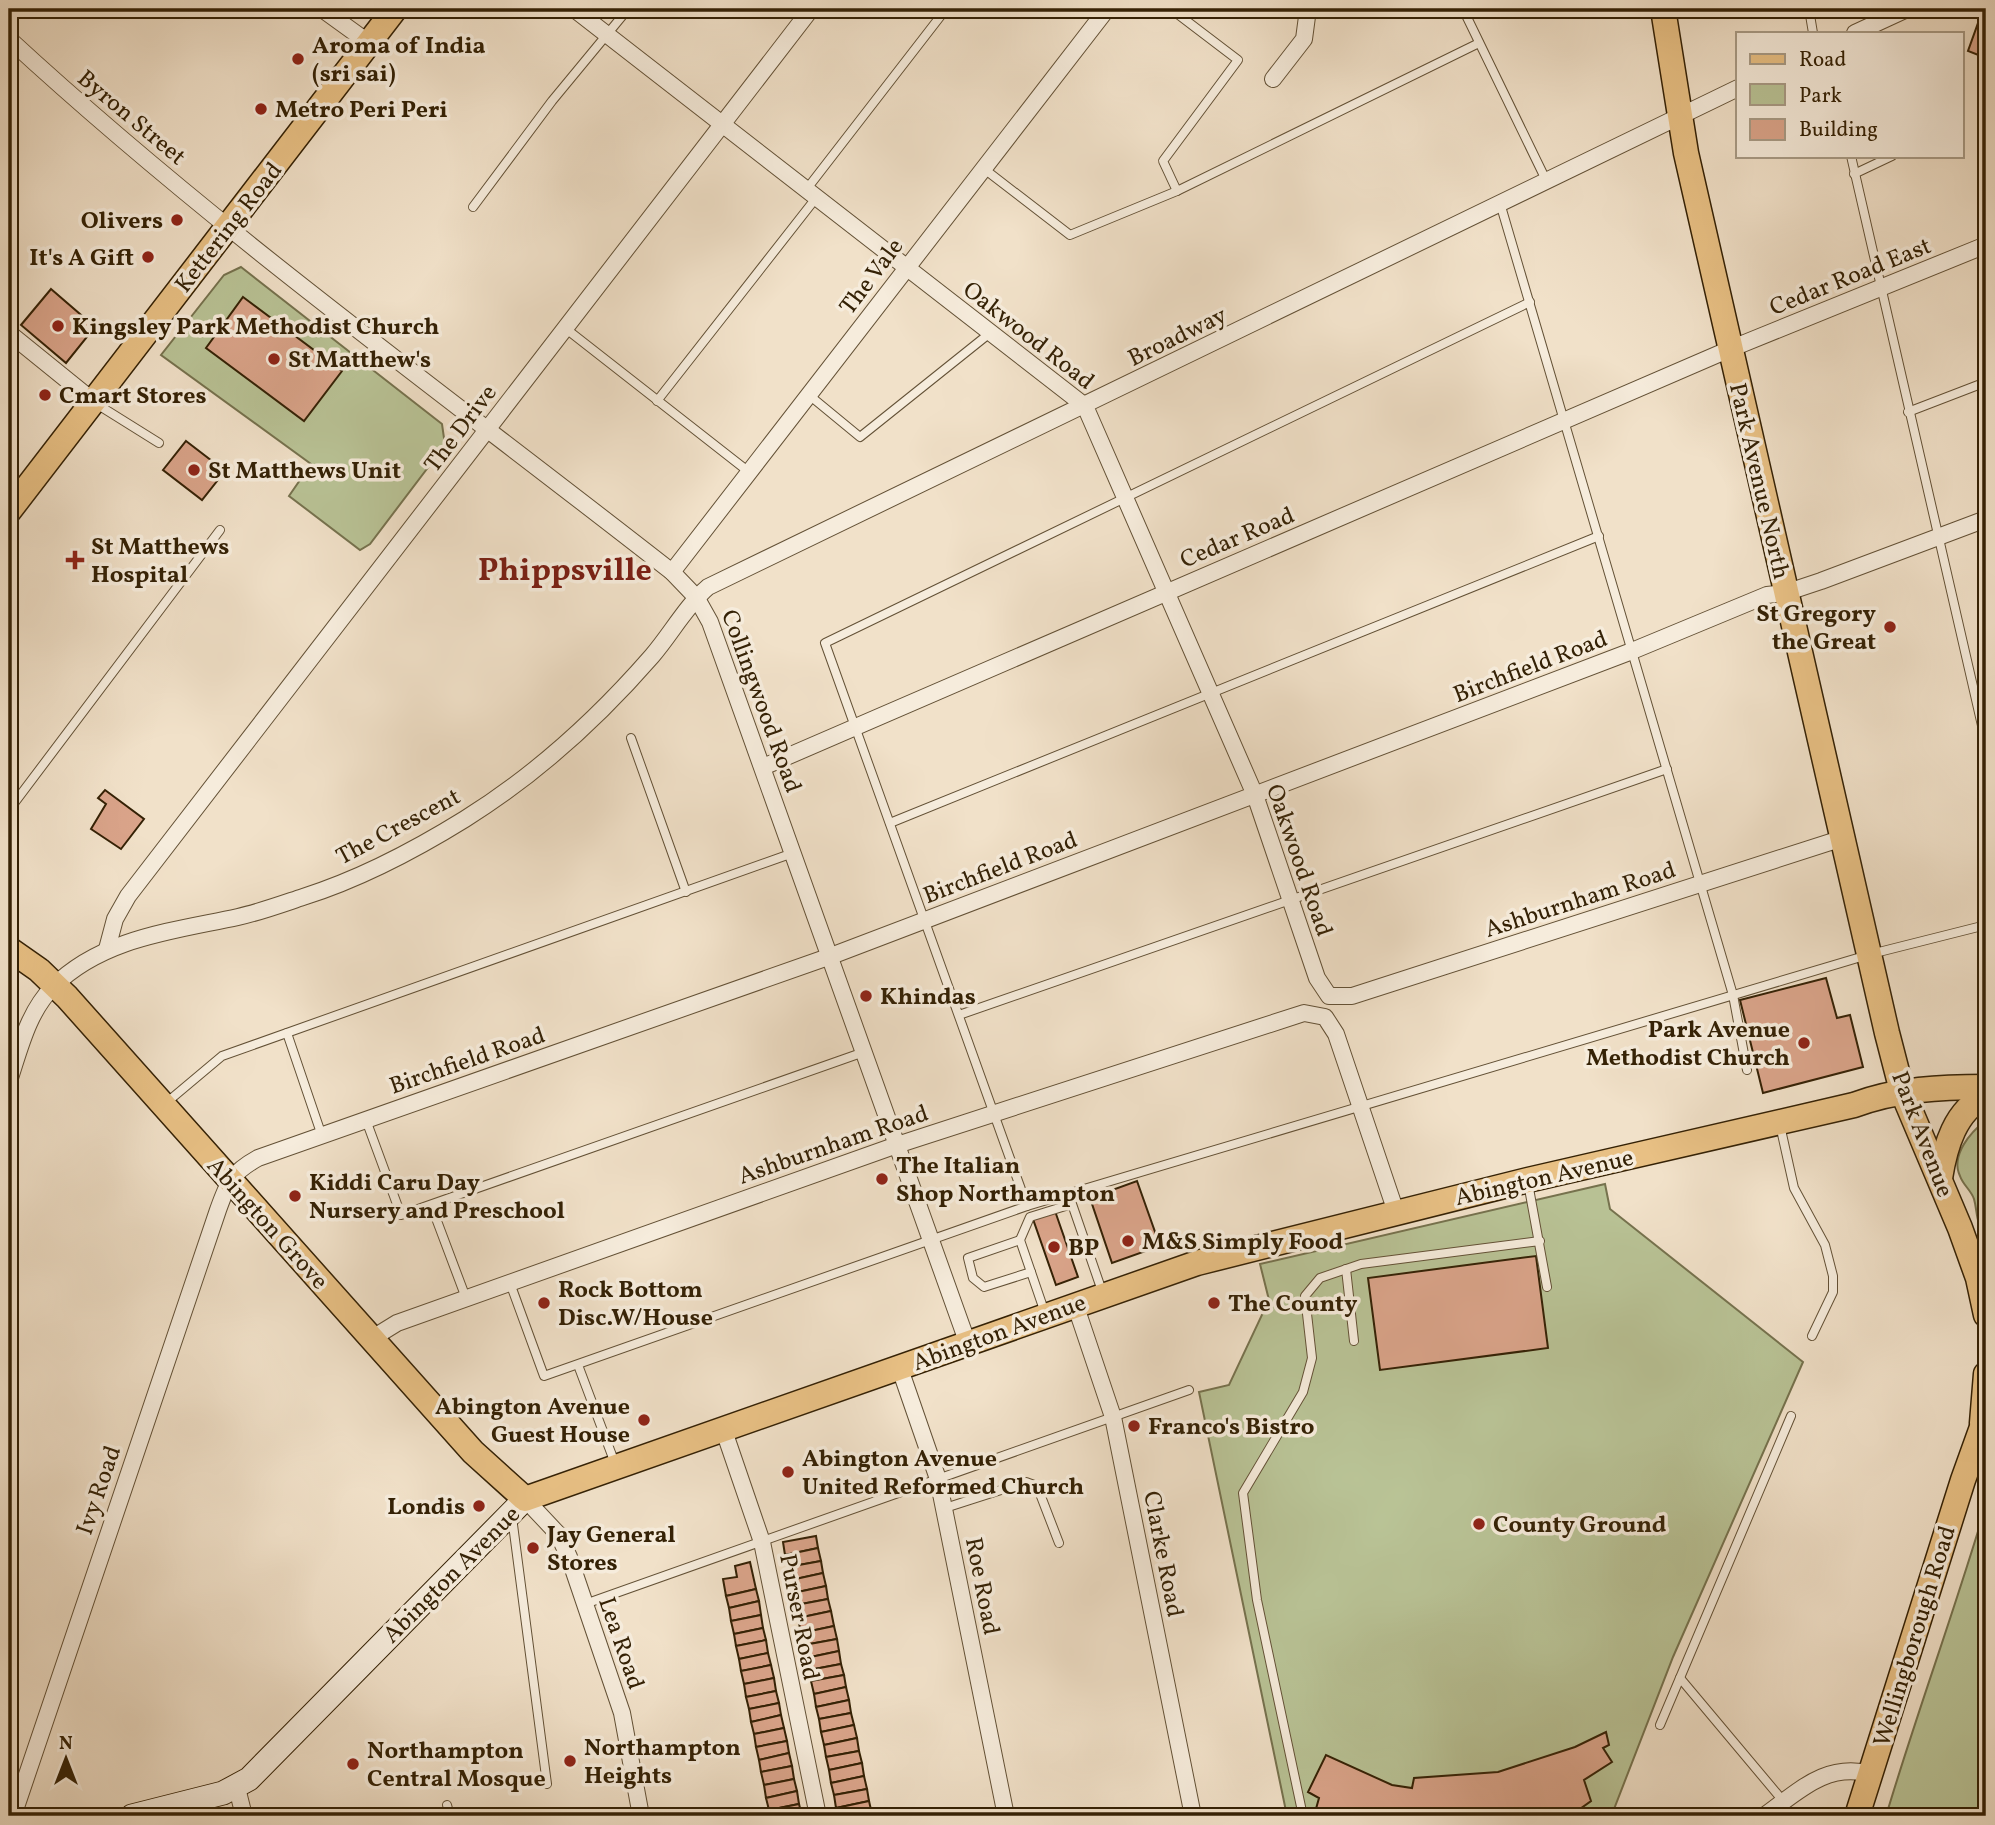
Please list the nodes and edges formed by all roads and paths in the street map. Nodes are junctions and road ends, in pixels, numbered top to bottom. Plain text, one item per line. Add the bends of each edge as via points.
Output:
1 (322, 9) edge
2 (395, 9) edge
3 (574, 9) edge
4 (628, 9) edge
5 (811, 9) edge
6 (946, 9) edge
7 (1107, 9) edge
8 (1171, 9) edge
9 (1308, 9) edge
10 (1463, 9) edge
11 (1663, 9) edge
12 (1810, 9) edge
13 (1907, 9) edge
14 (1813, 32) edge
15 (1857, 32) edge
16 (606, 34) junction
17 (9, 38) edge
18 (369, 43) junction
19 (1479, 43) junction
20 (1273, 79) dead end
21 (1736, 89) edge
22 (1679, 117) junction
23 (722, 124) junction
24 (1851, 158) edge
25 (1888, 158) edge
26 (983, 168) junction
27 (1854, 174) junction
28 (1546, 180) junction
29 (1177, 191) junction
30 (811, 194) junction
31 (1500, 202) junction
32 (472, 207) dead end
33 (228, 227) junction
34 (1986, 245) edge
35 (906, 268) junction
36 (1881, 289) junction
37 (1530, 302) junction
38 (565, 328) junction
39 (9, 333) edge
40 (990, 333) junction
41 (1730, 349) junction
42 (1986, 382) edge
43 (808, 395) junction
44 (93, 401) junction
45 (657, 401) junction
46 (1085, 406) junction
47 (1908, 412) junction
48 (1564, 421) junction
49 (489, 429) junction
50 (159, 443) dead end
51 (749, 472) junction
52 (1127, 497) junction
53 (9, 511) edge
54 (1986, 519) edge
55 (220, 530) dead end
56 (1599, 536) junction
57 (1939, 537) junction
58 (672, 572) junction
59 (1167, 592) junction
60 (1785, 593) junction
61 (696, 597) junction
62 (1632, 651) junction
63 (1211, 693) junction
64 (856, 728) junction
65 (631, 738) dead end
66 (1986, 743) edge
67 (762, 767) junction
68 (1667, 769) junction
69 (1255, 795) junction
70 (9, 810) edge
71 (890, 823) junction
72 (1843, 838) junction
73 (794, 853) junction
74 (1701, 884) junction
75 (685, 892) junction
76 (1292, 900) junction
77 (924, 920) junction
78 (1986, 925) edge
79 (107, 948) junction
80 (9, 949) edge
81 (1871, 954) junction
82 (831, 956) junction
83 (54, 985) junction
84 (1733, 995) junction
85 (1329, 996) joint
86 (958, 1016) junction
87 (287, 1032) junction
88 (1887, 1032) junction
89 (864, 1052) junction
90 (1747, 1070) dead end
91 (9, 1082) edge
92 (1953, 1087) junction
93 (1986, 1087) edge
94 (1902, 1091) junction
95 (1986, 1096) edge
96 (163, 1105) junction
97 (1361, 1106) junction
98 (1849, 1107) junction
99 (993, 1113) junction
100 (366, 1120) junction
101 (1779, 1122) junction
102 (1919, 1130) junction
103 (322, 1136) junction
104 (897, 1145) junction
105 (1940, 1178) junction
106 (229, 1179) junction
107 (1528, 1180) junction
108 (431, 1205) junction
109 (1027, 1206) junction
110 (1396, 1212) junction
111 (1960, 1228) junction
112 (931, 1239) junction
113 (1020, 1240) junction
114 (1540, 1241) junction
115 (1986, 1250) edge
116 (1346, 1269) junction
117 (1031, 1272) junction
118 (510, 1283) junction
119 (1547, 1287) dead end
120 (1102, 1294) junction
121 (466, 1298) junction
122 (1075, 1304) junction
123 (1046, 1315) junction
124 (1986, 1315) edge
125 (1812, 1336) dead end
126 (371, 1339) junction
127 (1354, 1341) dead end
128 (968, 1344) junction
129 (578, 1365) junction
130 (900, 1369) junction
131 (1986, 1374) edge
132 (1189, 1390) dead end
133 (1791, 1416) dead end
134 (1113, 1417) junction
135 (1984, 1420) edge
136 (724, 1431) junction
137 (1986, 1461) edge
138 (617, 1468) junction
139 (938, 1479) junction
140 (1963, 1480) junction
141 (518, 1505) junction
142 (945, 1508) junction
143 (762, 1542) junction
144 (1059, 1543) dead end
145 (585, 1604) junction
146 (1680, 1678) junction
147 (1660, 1725) dead end
148 (1871, 1774) junction
149 (547, 1784) dead end
150 (237, 1788) junction
151 (1784, 1802) junction
152 (447, 1805) dead end
153 (13, 1816) edge
154 (132, 1816) edge
155 (244, 1816) edge
156 (450, 1816) edge
157 (641, 1816) edge
158 (818, 1816) edge
159 (1006, 1816) edge
160 (1193, 1816) edge
161 (1303, 1816) edge
162 (1764, 1816) edge
163 (1857, 1816) edge

1 - 18 street
2 - 18 main road, Kettering Road
3 - 16 street, Oakwood Road
4 - 16 lane
5 - 23 street, The Drive
6 - 30 lane
7 - 26 street, The Vale
8 - 29 lane via 1238,60 1163,160
9 - 20 street via 1304,38
10 - 19 lane
11 - 22 main road, Park Avenue North
12 - 14 lane
13 - 15 street
16 - 23 street, Oakwood Road
16 - 32 lane
17 - 33 street, Byron Street via 90,114
18 - 33 main road, Kettering Road
19 - 28 lane
19 - 29 lane
21 - 22 street, Broadway
22 - 28 street, Broadway
22 - 41 main road, Park Avenue North
23 - 30 street, Oakwood Road
23 - 38 street, The Drive
24 - 27 lane
25 - 27 lane
26 - 29 lane via 1070,235
26 - 35 street, The Vale
27 - 36 lane
28 - 31 street, Broadway
30 - 35 street, Oakwood Road
30 - 45 lane
31 - 37 lane
31 - 46 street, Broadway
33 - 44 main road, Kettering Road
33 - 49 street, Collingwood Road
34 - 36 street, Cedar Road East
35 - 40 street, Oakwood Road
35 - 43 street, The Vale
36 - 41 street, Cedar Road East
36 - 47 lane
37 - 48 lane
37 - 52 lane
38 - 45 lane
38 - 49 street, The Drive
39 - 44 street
40 - 43 lane via 860,437
40 - 46 street, Oakwood Road
41 - 48 street, Cedar Road
41 - 60 main road, Park Avenue North
42 - 47 lane
43 - 51 street, The Vale
44 - 50 lane
44 - 53 main road, Kettering Road
45 - 51 lane
46 - 52 street, Oakwood Road
46 - 61 street, Broadway via 708,587
47 - 57 lane
48 - 56 lane
48 - 59 street, Cedar Road
49 - 58 street, Collingwood Road
49 - 79 street, The Drive via 128,896
51 - 58 street, The Vale
52 - 59 street, Oakwood Road
52 - 64 lane via 825,643
54 - 57 street, Birchfield Road
55 - 70 lane
56 - 62 lane
56 - 63 lane
57 - 60 street, Birchfield Road
57 - 66 lane
58 - 61 street, Collingwood Road
59 - 63 street, Oakwood Road
59 - 64 street, Cedar Road
60 - 62 street, Birchfield Road via 1767,595
60 - 72 main road, Park Avenue North
61 - 67 street, Collingwood Road via 710,622
61 - 79 street, The Crescent via 651,657 604,707 554,753 465,819 363,874 306,896
62 - 68 lane
62 - 69 street, Birchfield Road
63 - 69 street, Oakwood Road
63 - 71 lane
64 - 67 street, Cedar Road
64 - 71 lane
65 - 75 lane
67 - 73 street, Collingwood Road
68 - 74 lane
68 - 76 lane
69 - 76 street, Oakwood Road
69 - 77 street, Birchfield Road
71 - 77 lane
72 - 74 street, Ashburnham Road
72 - 81 main road, Park Avenue North
73 - 75 lane
73 - 82 street, Collingwood Road
74 - 84 lane
74 - 85 street, Ashburnham Road via 1352,996
75 - 87 lane
76 - 85 street, Oakwood Road via 1317,978
76 - 86 lane
77 - 82 street, Birchfield Road
77 - 86 lane
78 - 81 lane
79 - 83 street, The Crescent
80 - 83 main road, Abington Grove
81 - 84 lane
81 - 88 main road, Park Avenue North
82 - 89 street, Collingwood Road
82 - 100 street, Birchfield Road
83 - 91 street via 38,1003
83 - 96 main road, Abington Grove
84 - 90 lane
84 - 97 lane
86 - 99 lane
87 - 96 lane via 222,1056
87 - 103 lane
88 - 92 main road via 1915,1072 1928,1081
88 - 94 main road, Park Avenue
88 - 98 main road via 1880,1076
89 - 104 street, Collingwood Road
89 - 108 lane
92 - 93 main road, Abington Avenue
92 - 94 main road, Abington Avenue
94 - 98 main road, Abington Avenue
94 - 102 main road, Park Avenue
95 - 105 main road via 1966,1111 1951,1135
96 - 106 main road, Abington Grove
97 - 99 street, Ashburnham Road via 1332,1025 1316,1013 1293,1014
97 - 109 lane
97 - 110 street
98 - 101 main road, Abington Avenue
98 - 102 main road via 1890,1112
99 - 104 street, Ashburnham Road
99 - 109 lane
100 - 103 street, Birchfield Road
100 - 108 lane via 401,1215
101 - 107 main road, Abington Avenue
101 - 125 lane via 1794,1188 1825,1245 1833,1276 1833,1292
102 - 105 main road, Park Avenue
103 - 106 street, Birchfield Road via 258,1158
104 - 112 street, Collingwood Road
104 - 118 street, Ashburnham Road
105 - 111 main road, Park Avenue
106 - 126 main road, Abington Grove
106 - 153 street, Ivy Road
107 - 110 main road, Abington Avenue
107 - 114 lane
108 - 121 lane
109 - 112 lane
110 - 120 main road, Abington Avenue via 1197,1263
111 - 115 main road
111 - 124 main road, Park Avenue
112 - 128 street, Collingwood Road
112 - 129 lane
113 - 117 lane
113 - 117 lane via 968,1258 973,1278 984,1287
113 - 120 lane via 1030,1217 1072,1204
114 - 116 lane
114 - 119 lane
116 - 127 lane
116 - 161 lane via 1320,1278 1305,1297 1311,1358 1303,1392 1243,1493 1257,1600
117 - 123 lane
118 - 121 street, Ashburnham Road
118 - 129 lane via 544,1377
120 - 122 main road, Abington Avenue
121 - 126 street, Ashburnham Road via 397,1323
122 - 123 main road, Abington Avenue
122 - 134 street, Clarke Road
123 - 128 main road, Abington Avenue
126 - 141 main road, Abington Grove
128 - 130 main road, Abington Avenue
129 - 138 lane
130 - 136 main road, Abington Avenue
130 - 139 street, Roe Road
131 - 135 main road, Wellingborough Road
132 - 134 lane
133 - 146 lane
134 - 139 lane
134 - 160 street, Clarke Road
135 - 140 main road, Wellingborough Road
136 - 138 main road, Abington Avenue
136 - 143 street, Purser Road
137 - 140 main road
138 - 141 main road, Abington Avenue
139 - 142 street, Roe Road
139 - 143 lane
140 - 148 main road, Wellingborough Road
141 - 145 street, Lea Road via 558,1534
141 - 149 lane via 517,1541
141 - 150 main road, Abington Avenue via 262,1769
142 - 144 lane via 1032,1483
142 - 159 street, Roe Road
143 - 145 lane
143 - 158 street, Purser Road
145 - 157 street, Lea Road via 622,1713
146 - 147 lane
146 - 151 lane
148 - 151 street via 1835,1770
148 - 163 main road, Wellingborough Road
150 - 154 main road, Abington Avenue
150 - 155 street
151 - 162 street
152 - 156 lane

